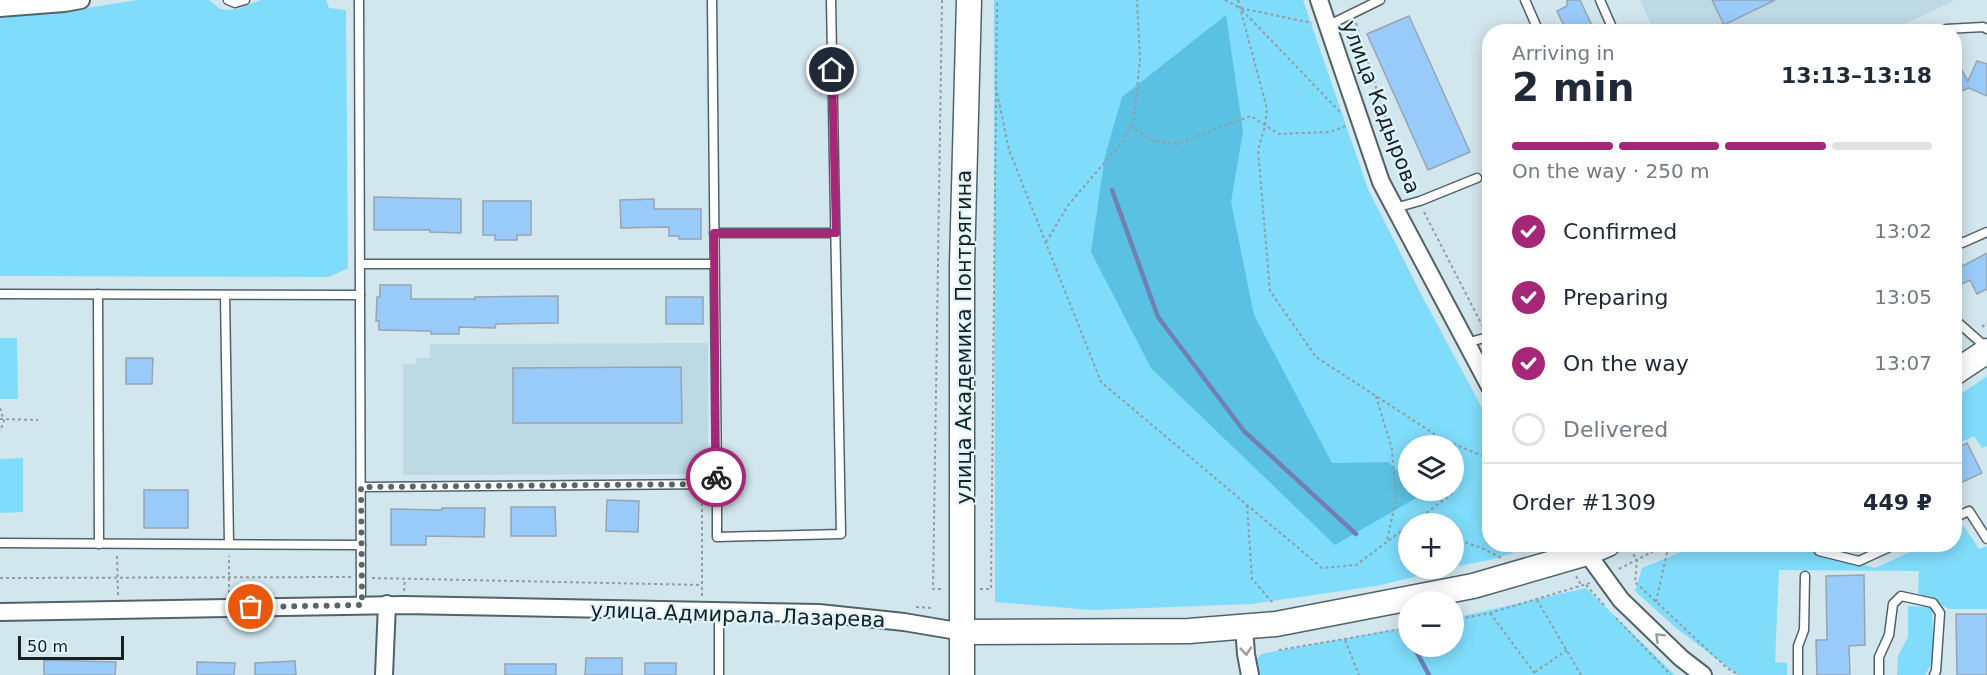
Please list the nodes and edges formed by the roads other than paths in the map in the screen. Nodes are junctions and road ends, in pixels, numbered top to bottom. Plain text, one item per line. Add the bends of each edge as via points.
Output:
1 (81, 0) edge
2 (228, 0) edge
3 (244, 0) edge
4 (359, 0) edge
5 (712, 0) edge
6 (831, 0) edge
7 (969, 0) edge
8 (1319, 0) edge
9 (1380, 0) edge
10 (1525, 0) edge
11 (1600, 0) edge
12 (0, 8) edge
13 (1536, 24) edge
14 (1610, 24) edge
15 (1326, 26) junction
16 (1962, 28) edge
17 (1987, 29) edge
18 (1477, 178) dead end
19 (1395, 208) junction
20 (1987, 232) edge
21 (714, 233) junction
22 (836, 233) junction
23 (1962, 243) edge
24 (360, 264) junction
25 (714, 264) junction
26 (0, 294) edge
27 (98, 294) junction
28 (225, 295) junction
29 (360, 295) junction
30 (1962, 326) edge
31 (1482, 338) edge
32 (1466, 343) junction
33 (1987, 350) edge
34 (1962, 367) edge
35 (1482, 372) edge
36 (717, 484) junction
37 (361, 487) junction
38 (1962, 514) edge
39 (1987, 539) edge
40 (0, 543) edge
41 (99, 544) junction
42 (229, 544) junction
43 (361, 544) junction
44 (1577, 552) edge
45 (1594, 552) edge
46 (1823, 552) edge
47 (1879, 552) edge
48 (1805, 576) dead end
49 (387, 604) junction
50 (362, 605) junction
51 (719, 611) junction
52 (0, 612) edge
53 (1244, 627) junction
54 (963, 632) junction
55 (384, 675) edge
56 (719, 675) edge
57 (962, 675) edge
58 (1250, 675) edge
59 (1703, 675) edge
60 (1798, 675) edge
61 (1879, 675) edge
62 (1934, 675) edge

1 - 12 street
2 - 3 lane
4 - 24 lane
5 - 21 lane
6 - 22 lane
7 - 54 street, улица Академика Понтрягина via 962,265
8 - 15 street, улица Кадырова
9 - 15 lane
10 - 13 lane
11 - 14 lane
15 - 19 street, улица Кадырова via 1381,182
16 - 17 lane
18 - 19 lane
19 - 32 street, улица Кадырова
20 - 23 lane
21 - 22 lane
21 - 25 lane
22 - 36 lane via 841,534 717,537
24 - 25 lane
24 - 29 lane
25 - 36 lane
26 - 27 lane
27 - 28 lane
27 - 41 lane
28 - 29 lane
28 - 42 lane
29 - 37 lane
30 - 33 lane
31 - 32 lane
32 - 35 street, улица Кадырова
33 - 34 street
36 - 37 lane
37 - 43 lane
38 - 39 lane via 1969,511
40 - 41 lane
41 - 42 lane
42 - 43 lane
43 - 50 lane
44 - 53 street, улица Адмирала Лазарева via 1473,586 1335,614
59 -> 45 street via 1621,600
46 - 47 lane via 1859,561
48 - 60 lane
49 - 50 street, улица Адмирала Лазарева
49 - 51 street, улица Адмирала Лазарева
49 - 55 street
50 - 52 street, улица Адмирала Лазарева
51 - 54 street, улица Адмирала Лазарева via 819,614
51 - 56 lane
53 - 54 street, улица Адмирала Лазарева via 1189,631
53 -> 58 street
54 - 57 street, улица Академика Понтрягина
61 - 62 lane via 1879,657 1889,635 1893,604 1901,596 1933,603 1940,613

